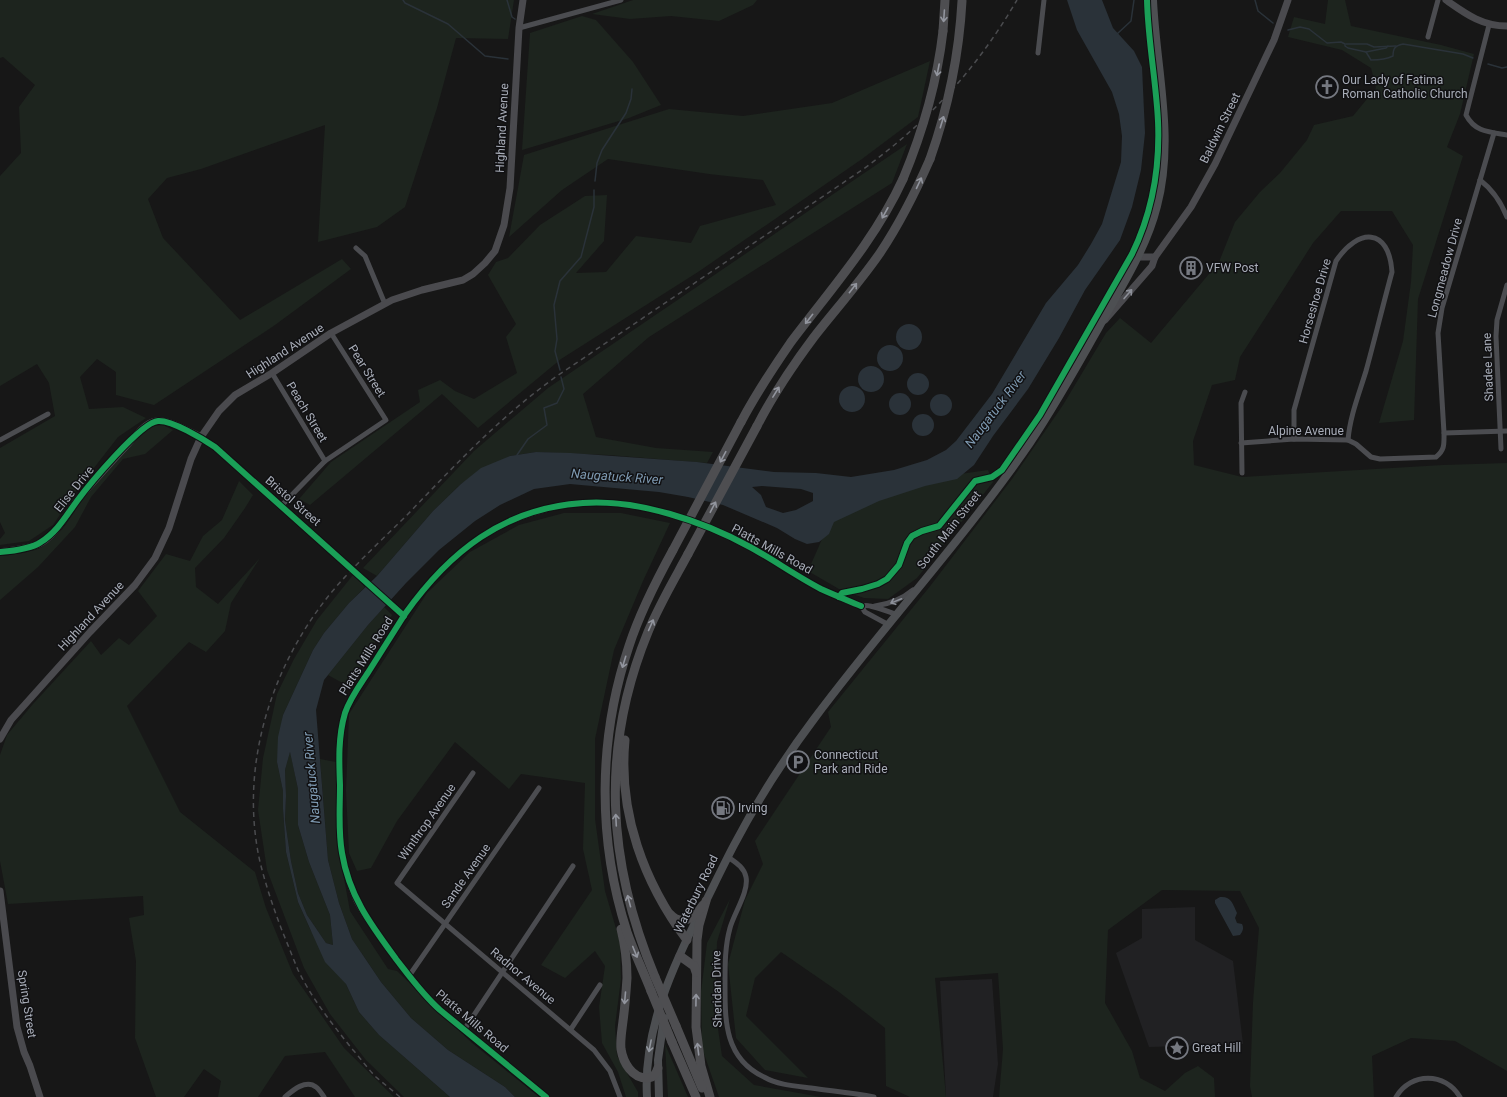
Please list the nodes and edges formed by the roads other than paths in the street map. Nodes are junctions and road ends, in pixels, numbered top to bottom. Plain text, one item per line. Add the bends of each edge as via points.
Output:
1 (523, 0) edge
2 (621, 0) edge
3 (945, 0) edge
4 (1044, 0) edge
5 (1153, 0) edge
6 (1288, 0) edge
7 (1438, 0) edge
8 (1446, 0) edge
9 (962, 1) edge
10 (1489, 25) junction
11 (1507, 26) edge
12 (519, 28) junction
13 (1428, 37) dead end
14 (1038, 53) dead end
15 (1494, 133) junction
16 (1507, 135) edge
17 (1480, 180) junction
18 (1507, 217) edge
19 (356, 248) dead end
20 (1138, 257) junction
21 (1155, 257) junction
22 (1507, 285) edge
23 (385, 304) junction
24 (1102, 322) junction
25 (332, 333) junction
26 (272, 373) junction
27 (1245, 392) dead end
28 (48, 414) dead end
29 (156, 421) joint
30 (1500, 431) junction
31 (1507, 431) edge
32 (1444, 433) junction
33 (201, 437) junction
34 (1294, 439) junction
35 (0, 440) edge
36 (1348, 440) junction
37 (1242, 443) junction
38 (1501, 449) dead end
39 (1436, 457) joint
40 (325, 461) junction
41 (1242, 473) dead end
42 (281, 506) junction
43 (0, 552) edge
44 (919, 588) junction
45 (861, 606) junction
46 (870, 606) junction
47 (898, 615) junction
48 (404, 616) junction
49 (889, 625) junction
50 (642, 648) junction
51 (0, 739) edge
52 (473, 772) dead end
53 (539, 788) dead end
54 (734, 844) joint
55 (728, 857) junction
56 (610, 861) junction
57 (573, 866) dead end
58 (397, 883) joint
59 (0, 891) edge
60 (706, 901) junction
61 (663, 905) junction
62 (445, 924) junction
63 (687, 940) junction
64 (680, 956) junction
65 (503, 973) junction
66 (697, 973) junction
67 (409, 976) junction
68 (600, 985) dead end
69 (571, 1029) junction
70 (464, 1030) junction
71 (658, 1068) junction
72 (646, 1078) junction
73 (40, 1097) edge
74 (285, 1097) edge
75 (324, 1097) edge
76 (546, 1097) edge
77 (620, 1097) edge
78 (647, 1097) edge
79 (659, 1097) edge
80 (696, 1097) edge
81 (706, 1097) edge
82 (710, 1097) edge
83 (874, 1097) edge
84 (1396, 1097) edge
85 (1460, 1097) edge

1 - 12 main road, Highland Avenue
2 - 12 street
3 -> 56 highway, bridge via 938,67 930,102 902,179 866,244 780,357 760,388 650,593 636,626 615,696 608,739 605,787
4 - 14 street
5 - 20 main road, South Main Street via 1164,111 1164,157 1158,204
6 - 21 main road, Baldwin Street via 1274,40 1222,152 1191,207
7 - 13 street
8 - 10 main road
50 -> 9 highway, bridge via 688,554 780,386 890,238 913,196 930,158 951,89
10 - 11 main road
10 - 15 street via 1466,115 1477,129
12 - 23 main road, Highland Avenue via 510,188 504,225 495,251 473,274 463,280 422,290
15 - 16 street
15 - 17 street, Longmeadow Drive
17 - 18 street via 1499,200
17 - 32 street, Longmeadow Drive via 1439,322
19 - 23 street via 365,256
20 - 21 main road
20 - 24 main road, South Main Street
24 -> 21 main road, Baldwin Street via 1152,266
22 - 30 street, Shadee Lane via 1497,320 1496,336
23 - 25 main road, Highland Avenue
24 - 44 main road, South Main Street via 1024,452
25 - 26 main road, Highland Avenue
25 - 40 street, Pear Street via 386,420
26 - 33 main road, Highland Avenue via 235,395 219,411
26 - 40 street, Peach Street
27 - 37 street via 1241,402
28 - 35 street
29 - 33 main road, Bristol Street via 168,423
29 - 43 main road, Elise Drive via 139,432 104,469 77,500 56,530 40,543
30 - 31 street
30 - 32 street
30 - 38 street, Shadee Lane
32 - 39 street, Longmeadow Drive via 1444,447 1442,453
33 - 42 street, Bristol Street
33 - 51 main road, Highland Avenue via 157,555 136,585 10,720
34 - 36 street, Alpine Avenue
34 - 36 street, Horseshoe Drive via 1294,410 1336,261 1343,250 1358,239 1377,238 1388,250 1392,272 1352,413
34 - 37 street, Alpine Avenue
36 - 39 street, Alpine Avenue via 1371,457 1380,459
37 - 41 street
40 - 42 street
42 - 48 street, Bristol Street
44 -> 46 street, Platts Mills Road via 894,602
44 - 47 main road, South Main Street
45 - 46 street, Platts Mills Road
45 - 48 street, Platts Mills Road via 820,589 748,546 712,529 653,511 621,504 595,502 570,504 532,514 505,523 481,536 442,569
45 - 49 street, Platts Mills Road via 865,612
46 - 47 street, Platts Mills Road
47 - 49 main road, South Main Street
48 - 67 street, Platts Mills Road via 351,699 345,713 339,746 339,824 343,861 356,899 369,923
49 - 54 main road, South Main Street via 803,734
50 - 61 highway via 625,736 625,787 629,818 636,843 649,878
81 -> 50 highway, bridge via 637,928 620,859 615,812 616,770 620,734 631,682
52 - 58 street, Winthrop Avenue
53 - 62 street, Sande Avenue
54 - 55 main road, Waterbury Road
55 - 60 main road, Waterbury Road
55 - 83 street, Sheridan Drive via 742,869 746,878 746,888 728,935 726,952 726,1018 730,1039 737,1054 754,1072 780,1084
56 -> 72 highway via 626,963 622,1054 630,1070
56 -> 80 highway, bridge via 627,931
57 - 65 street
58 - 62 street, Radnor Avenue
59 - 73 main road, Spring Street via 18,1026
60 - 61 highway via 695,915 682,920 672,916
60 - 63 main road, Waterbury Road
60 - 66 highway via 698,933
61 - 63 highway
62 - 65 street, Radnor Avenue
62 - 67 street, Sande Avenue
63 - 64 main road, Waterbury Road
64 - 66 highway via 694,966
64 - 71 main road, Waterbury Road via 664,1016
64 -> 72 main road, Waterbury Road via 655,1024
65 - 69 street, Radnor Avenue
65 - 70 street
82 -> 66 highway via 700,1066 697,1046
67 - 70 street, Platts Mills Road via 433,1004
68 - 69 street
69 - 77 street, Radnor Avenue via 605,1064 614,1078
70 - 76 street, Platts Mills Road
71 - 72 highway via 654,1075
71 - 79 main road, Waterbury Road
72 - 78 main road, Waterbury Road
74 - 75 street via 301,1086 309,1084 316,1087
84 - 85 street via 1400,1090 1411,1082 1424,1078 1452,1085

